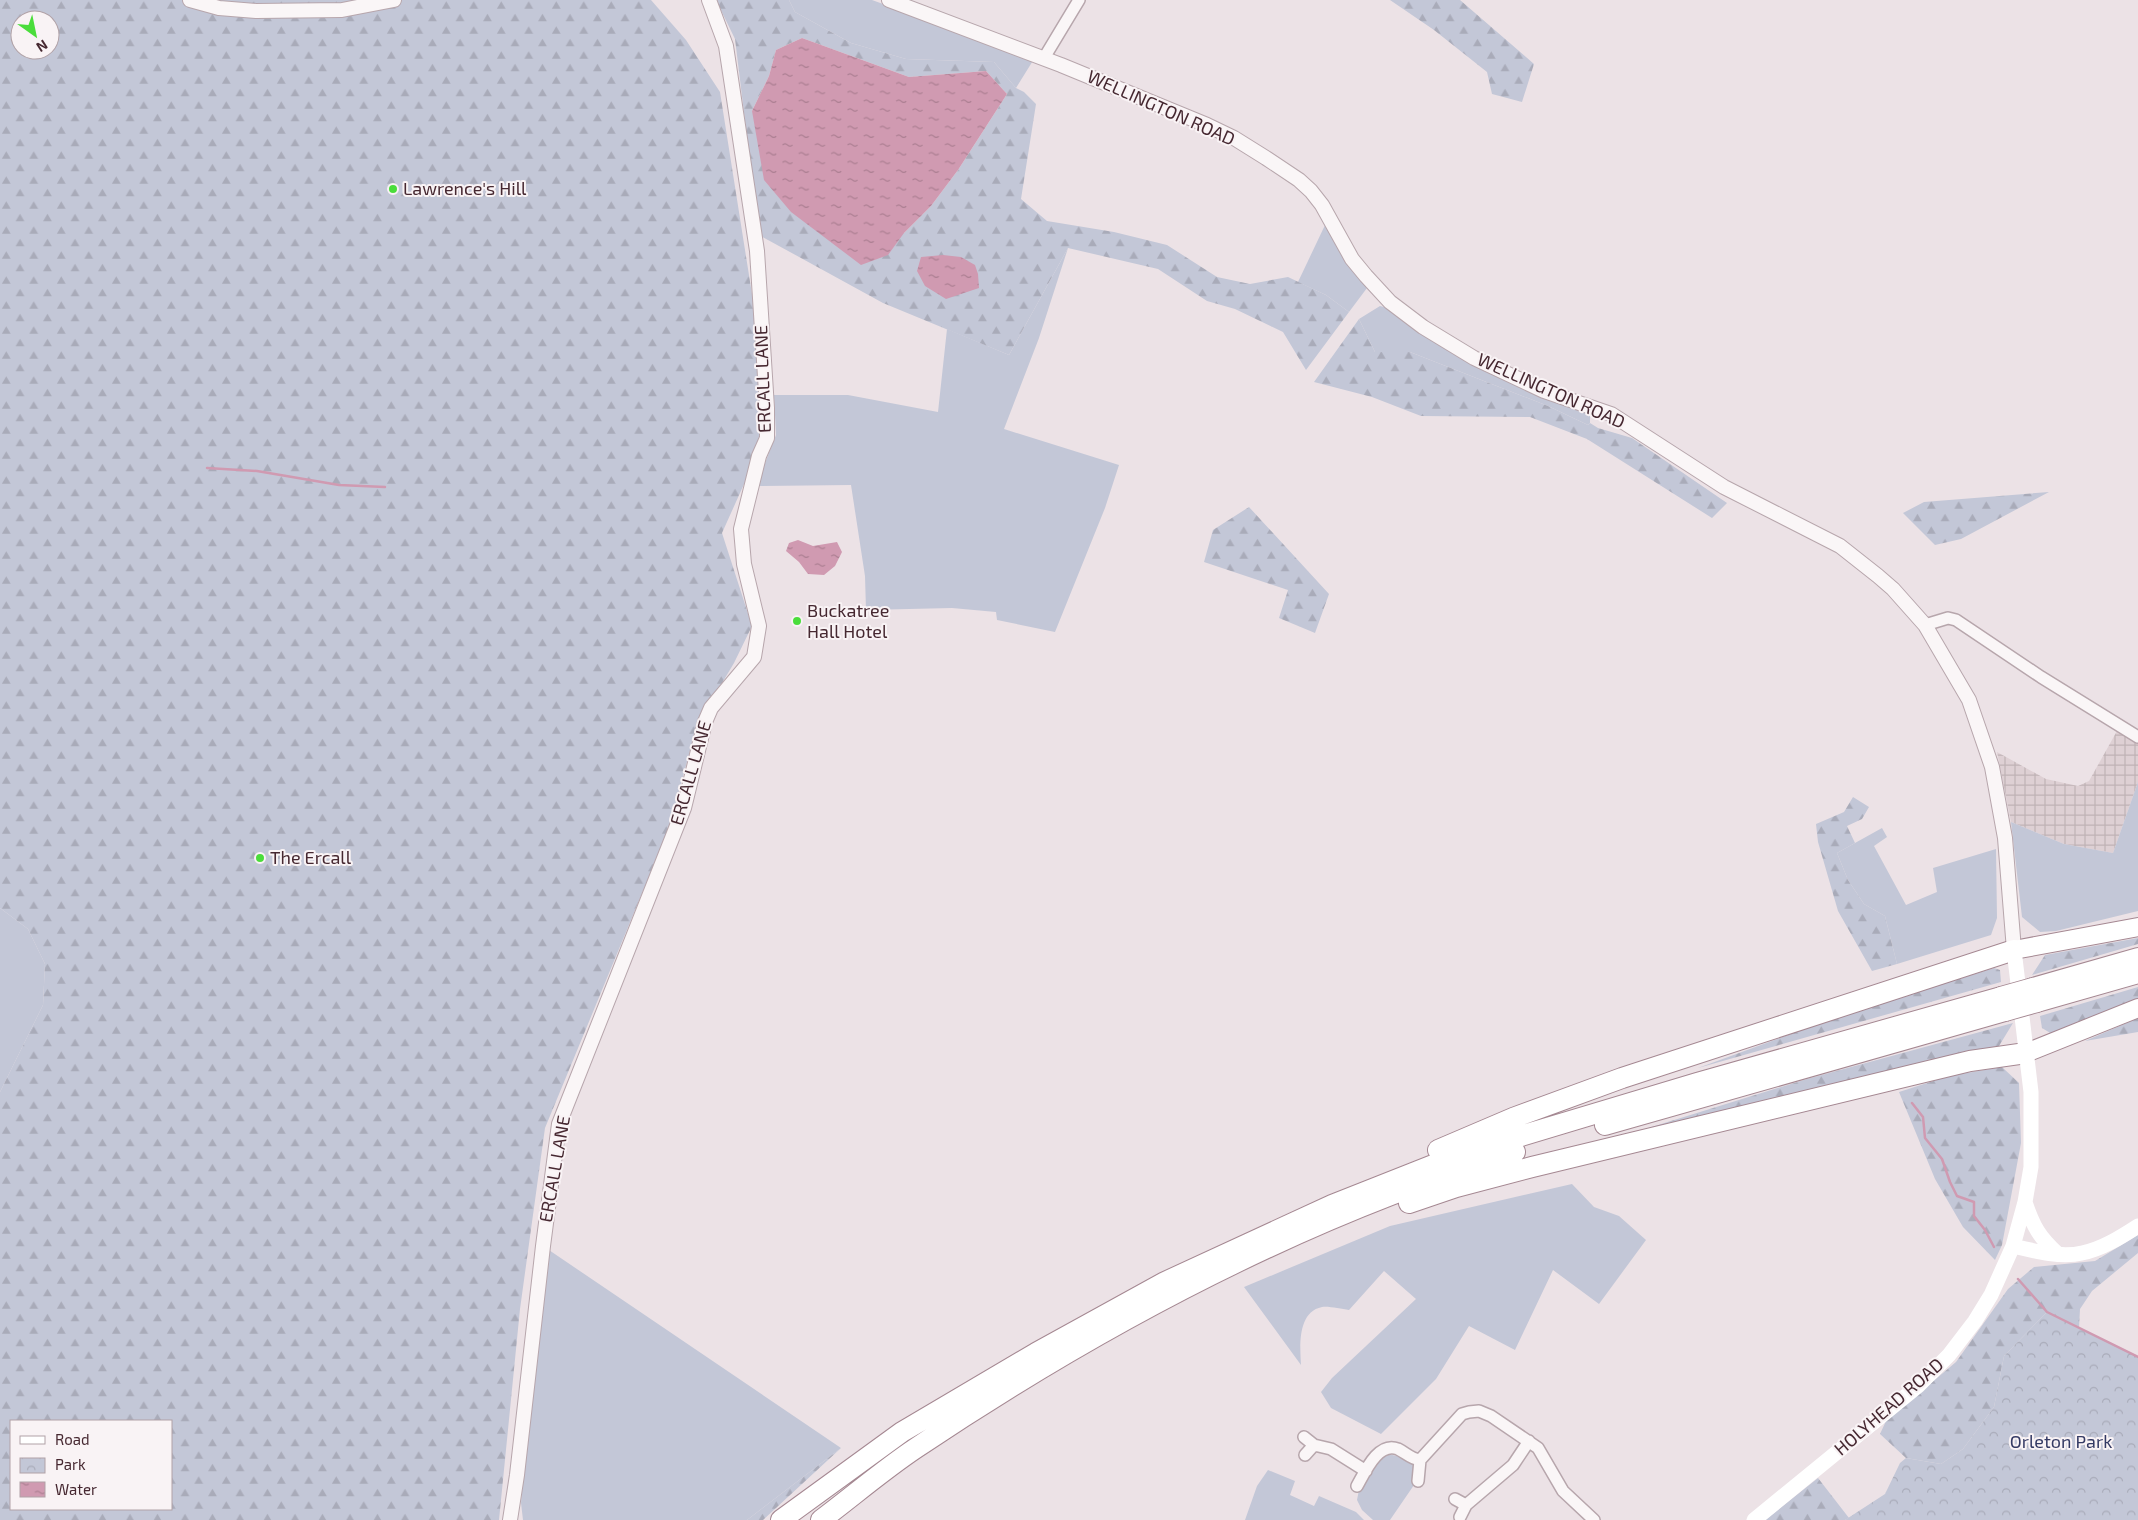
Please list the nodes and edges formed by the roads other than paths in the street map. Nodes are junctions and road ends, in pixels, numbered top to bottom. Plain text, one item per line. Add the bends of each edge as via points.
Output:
1 (190, 0) edge
2 (394, 0) edge
3 (709, 0) edge
4 (889, 0) edge
5 (1079, 0) edge
6 (1044, 58) junction
7 (1925, 625) junction
8 (2138, 737) edge
9 (2138, 927) edge
10 (2014, 950) junction
11 (2138, 958) edge
12 (2138, 973) edge
13 (2035, 995) junction
14 (2003, 1004) junction
15 (2138, 1008) edge
16 (2026, 1053) junction
17 (2025, 1202) junction
18 (1332, 1205) junction
19 (2138, 1226) edge
20 (2012, 1246) junction
21 (2058, 1254) junction
22 (1143, 1311) junction
23 (1304, 1437) dead end
24 (1529, 1441) junction
25 (1314, 1444) junction
26 (1305, 1455) dead end
27 (1420, 1460) junction
28 (1366, 1471) junction
29 (1418, 1481) dead end
30 (1357, 1486) dead end
31 (1455, 1499) dead end
32 (1466, 1505) junction
33 (1460, 1517) dead end
34 (510, 1520) edge
35 (781, 1520) edge
36 (821, 1520) edge
37 (1594, 1520) edge
38 (1754, 1520) edge

1 - 2 street via 219,8 275,11 342,10
3 - 34 street, ERCALL LANE via 726,46 757,251 767,438 759,456 740,529 744,564 759,626 754,657 711,708 705,722 684,808 560,1124 542,1246
4 - 6 street, WELLINGTON ROAD
5 - 6 street
6 - 7 street, WELLINGTON ROAD via 1207,125 1266,158 1311,191 1352,259 1366,276 1390,302 1423,326 1474,358 1544,391 1611,414 1724,487 1840,546 1893,589
7 - 8 street via 1948,618 1956,620
7 - 10 street, WELLINGTON ROAD via 1969,700 1992,767 2005,838
9 - 10 highway
10 - 16 main road, HOLYHEAD ROAD
10 - 18 highway via 1622,1078 1513,1118 1398,1167
11 - 13 highway
12 - 13 highway
13 - 14 highway, bridge
14 - 18 highway via 1696,1083 1461,1154
14 - 22 highway via 1446,1175 1276,1245
15 - 16 highway
16 - 17 main road, HOLYHEAD ROAD via 2033,1126
16 - 22 highway via 1970,1061 1456,1187 1300,1245 1233,1276
17 - 20 main road, HOLYHEAD ROAD
17 - 21 main road via 2042,1240
18 - 35 highway via 1165,1282 1036,1353 902,1432
19 - 21 main road via 2111,1243 2082,1254
20 - 21 main road
20 - 38 main road, HOLYHEAD ROAD via 1991,1295 1949,1355 1918,1386
22 - 36 highway via 1043,1367 915,1449
23 - 25 street
24 - 27 street via 1490,1416 1479,1411 1469,1412 1458,1418
24 - 32 street via 1513,1466
24 - 37 street via 1548,1462 1563,1492
25 - 26 street
25 - 28 street via 1331,1449
27 - 28 street via 1387,1448 1378,1453
27 - 29 street
28 - 30 street
31 - 32 street
32 - 33 street

